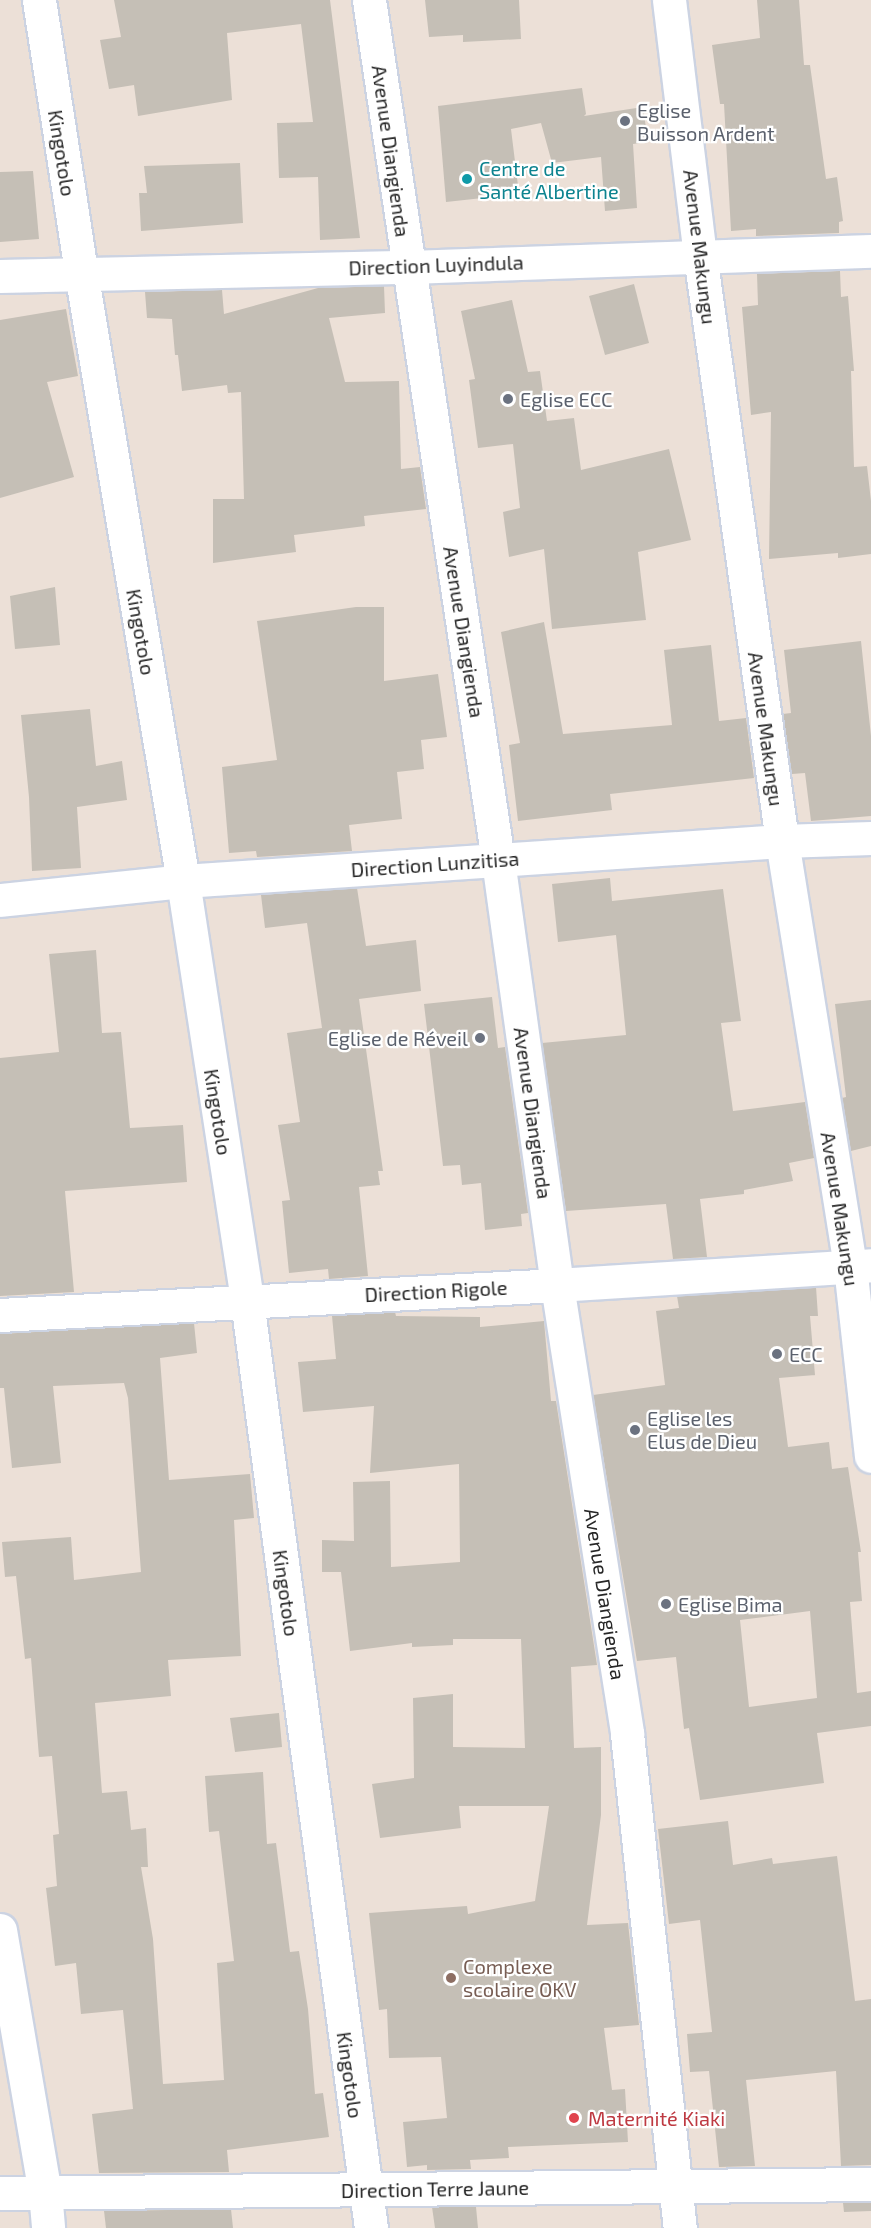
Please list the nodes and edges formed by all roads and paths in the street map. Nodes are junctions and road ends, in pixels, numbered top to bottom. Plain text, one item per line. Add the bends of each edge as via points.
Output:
1 (39, 0) edge
2 (369, 0) edge
3 (669, 0) edge
4 (871, 251) edge
5 (700, 255) junction
6 (409, 267) junction
7 (81, 272) junction
8 (0, 276) edge
9 (871, 838) edge
10 (782, 841) junction
11 (498, 860) junction
12 (183, 880) junction
13 (0, 900) edge
14 (860, 1266) edge
15 (557, 1285) junction
16 (247, 1301) junction
17 (0, 1315) edge
18 (871, 1456) edge
19 (0, 1930) edge
20 (871, 2184) edge
21 (674, 2185) junction
22 (366, 2191) junction
23 (45, 2192) junction
24 (0, 2193) edge
25 (48, 2228) edge
26 (371, 2228) edge
27 (680, 2228) edge

1 - 7 street, Kingotolo
2 - 6 street, Avenue Diangienda
3 - 5 street, Avenue Makungu
4 - 5 street, Direction Luyindula
5 - 6 street, Direction Luyindula
5 - 10 street, Avenue Makungu
6 - 7 street, Direction Luyindula
6 - 11 street, Avenue Diangienda
7 - 8 street, Direction Luyindula
7 - 12 street, Kingotolo
9 - 10 street, Direction Lunzitisa
10 - 11 street, Direction Lunzitisa
10 - 14 street, Avenue Makungu
11 - 12 street, Direction Lunzitisa
11 - 15 street, Avenue Diangienda
12 - 13 street, Direction Lunzitisa
12 - 16 street, Kingotolo
14 - 15 street, Direction Rigole
14 - 18 street, Avenue Makungu
15 - 16 street, Direction Rigole
15 - 21 street, Avenue Diangienda via 627,1734
16 - 17 street, Direction Rigole
16 - 22 street, Kingotolo
19 - 23 street
20 - 21 street, Direction Terre Jaune
21 - 22 street, Direction Terre Jaune
21 - 27 street, Avenue Diangienda
22 - 23 street, Direction Terre Jaune
22 - 26 street, Kingotolo
23 - 24 street, Direction Terre Jaune
23 - 25 street

